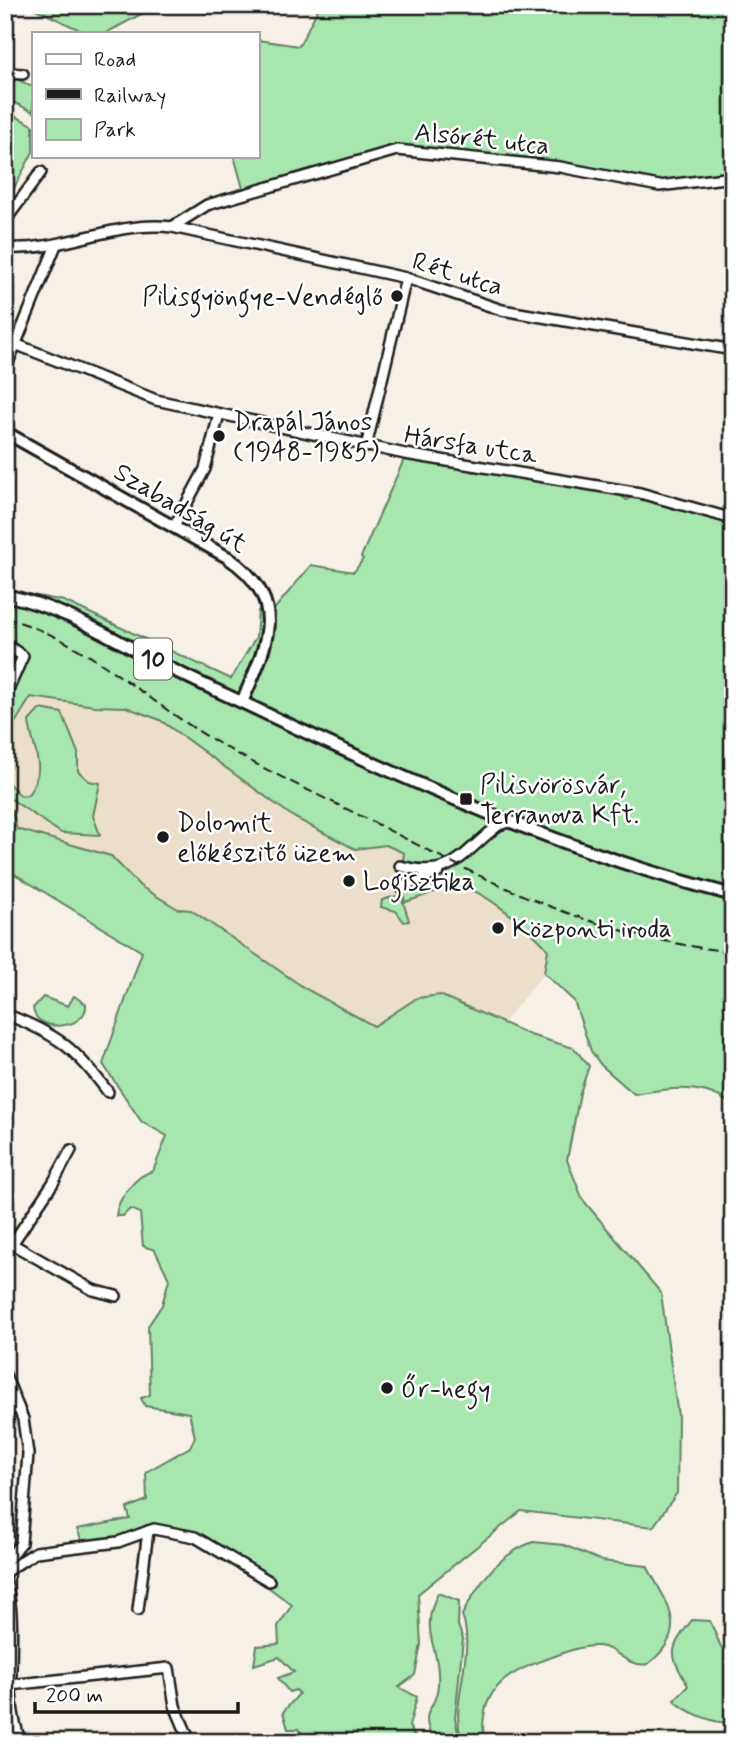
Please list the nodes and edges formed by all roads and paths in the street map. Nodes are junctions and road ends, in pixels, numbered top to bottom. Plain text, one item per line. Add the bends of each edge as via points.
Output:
1 (5, 73) edge
2 (23, 74) dead end
3 (41, 172) dead end
4 (733, 177) edge
5 (5, 221) edge
6 (172, 227) junction
7 (56, 245) junction
8 (9, 248) edge
9 (406, 278) junction
10 (5, 340) edge
11 (16, 345) junction
12 (733, 350) edge
13 (5, 370) edge
14 (219, 414) junction
15 (5, 432) edge
16 (366, 447) junction
17 (733, 519) edge
18 (174, 527) junction
19 (5, 595) edge
20 (5, 644) edge
21 (5, 697) edge
22 (242, 702) junction
23 (488, 814) junction
24 (508, 822) junction
25 (489, 833) junction
26 (400, 866) dead end
27 (444, 870) junction
28 (401, 887) dead end
29 (733, 895) edge
30 (5, 1014) edge
31 (108, 1092) dead end
32 (71, 1150) dead end
33 (9, 1242) edge
34 (116, 1296) dead end
35 (5, 1375) edge
36 (18, 1407) junction
37 (5, 1412) edge
38 (148, 1531) junction
39 (5, 1563) edge
40 (5, 1572) edge
41 (5, 1578) edge
42 (269, 1581) dead end
43 (138, 1610) dead end
44 (10, 1685) junction
45 (189, 1739) dead end
46 (21, 1742) edge

1 - 2 street
3 - 5 street
4 - 6 street, Alsórét utca via 659,186 560,167 397,150 192,213
6 - 7 street, Rét utca via 146,224
6 - 9 street, Rét utca
7 - 8 street, Rét utca
7 - 11 street
9 - 12 street, Rét utca via 502,310
9 - 16 street
10 - 11 street, Hársfa utca
11 - 13 street
11 - 14 street, Hársfa utca via 140,396
14 - 16 street, Hársfa utca
14 - 18 street via 205,469
15 - 18 main road, Szabadság út
16 - 17 street, Hársfa utca via 640,493
18 - 22 main road, Szabadság út via 242,567 268,605 264,650
19 - 22 main road, 10 via 66,613
20 - 21 street via 23,656
22 - 23 main road, 10
23 - 24 main road, 10
23 - 25 street
24 - 25 street
24 - 29 main road, 10 via 652,874
25 - 27 street
26 - 27 street
27 - 28 street
30 - 31 street via 43,1029 70,1047
32 - 33 street via 53,1183
33 - 34 street via 93,1290
35 - 36 street
36 - 37 street
36 - 39 street via 28,1454 21,1543
38 - 40 street via 118,1542 36,1552
38 - 42 street via 173,1530 195,1537
38 - 43 street
41 - 44 street
44 - 45 street via 169,1668 175,1706
44 - 46 street via 11,1710

